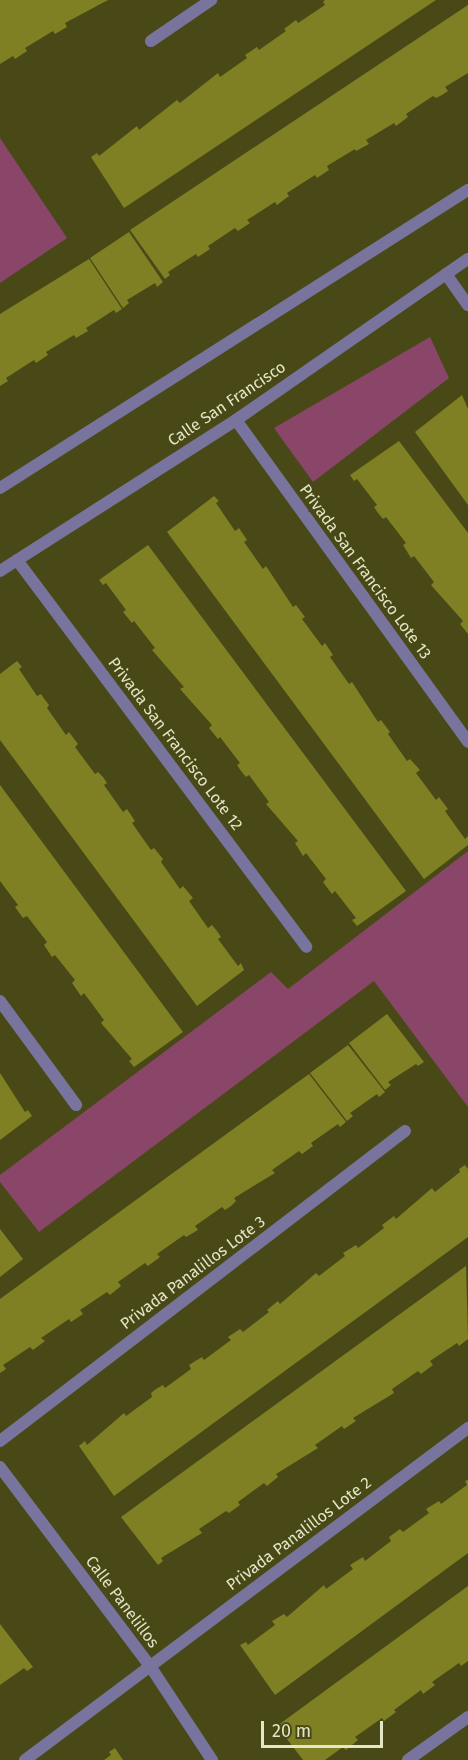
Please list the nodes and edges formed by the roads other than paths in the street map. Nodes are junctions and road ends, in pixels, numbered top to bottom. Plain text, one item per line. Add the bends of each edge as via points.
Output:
1 (211, 0) edge
2 (151, 40) dead end
3 (468, 190) edge
4 (468, 259) edge
5 (446, 274) junction
6 (468, 305) edge
7 (236, 420) junction
8 (0, 488) edge
9 (17, 560) junction
10 (0, 571) edge
11 (468, 742) edge
12 (306, 947) dead end
13 (0, 1000) edge
14 (76, 1105) dead end
15 (405, 1131) dead end
16 (468, 1428) edge
17 (0, 1441) edge
18 (0, 1467) edge
19 (150, 1666) junction
20 (468, 1717) edge
21 (25, 1760) edge
22 (212, 1760) edge
23 (408, 1760) edge

1 - 2 street
3 - 8 street
4 - 5 street, Calle San Francisco
5 - 6 street
5 - 7 street, Calle San Francisco
7 - 9 street, Calle San Francisco
7 - 11 street, Privada San Francisco Lote 13
9 - 10 street, Calle San Francisco
9 - 12 street, Privada San Francisco Lote 12
13 - 14 street
15 - 17 street, Privada Panalillos Lote 3
16 - 19 street, Privada Panalillos Lote 2
18 - 19 street, Calle Panelillos
19 - 21 street, Privada Panalillos Lote 2
19 - 22 street, Calle Panelillos
20 - 23 street

